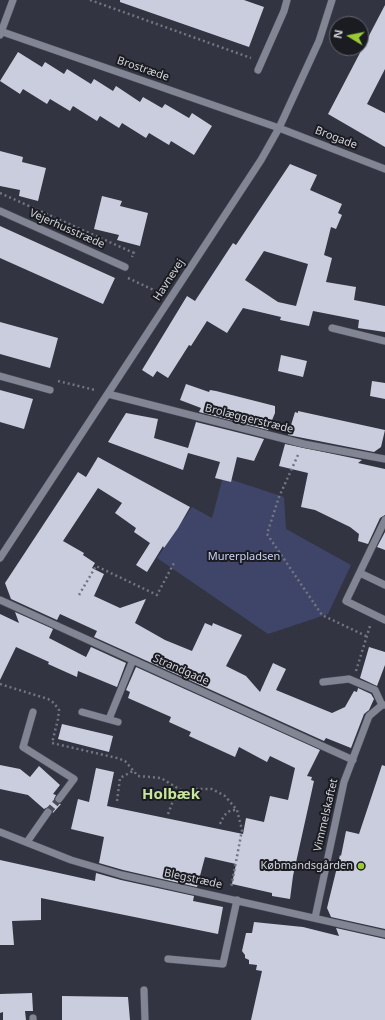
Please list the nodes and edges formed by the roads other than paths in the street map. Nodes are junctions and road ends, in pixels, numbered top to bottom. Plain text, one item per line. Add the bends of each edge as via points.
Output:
1 (13, 0) edge
2 (287, 0) edge
3 (332, 0) edge
4 (0, 32) edge
5 (258, 70) dead end
6 (279, 128) junction
7 (385, 169) edge
8 (0, 211) edge
9 (125, 267) road end
10 (332, 328) dead end
11 (385, 341) edge
12 (0, 376) edge
13 (50, 390) road end
14 (108, 394) junction
15 (385, 459) edge
16 (385, 520) edge
17 (0, 558) edge
18 (360, 573) junction
19 (385, 585) edge
20 (0, 600) edge
21 (385, 620) edge
22 (133, 660) junction
23 (323, 682) dead end
24 (383, 705) edge
25 (32, 712) dead end
26 (82, 712) dead end
27 (109, 719) junction
28 (118, 722) dead end
29 (353, 760) junction
30 (59, 799) tunnel mouth
31 (48, 812) tunnel mouth
32 (0, 832) edge
33 (27, 842) junction
34 (233, 900) junction
35 (315, 918) junction
36 (385, 934) edge
37 (168, 959) dead end
38 (144, 990) dead end
39 (145, 1020) edge

1 - 4 street
2 - 5 street
3 - 6 street, Havnevej via 318,41
4 - 6 street, Brostræde
6 - 7 street, Brogade
6 - 14 street, Havnevej via 261,160
8 - 9 street, Vejerhusstræde
10 - 11 street
12 - 13 street
14 - 15 street, Brolæggerstræde via 304,444
14 - 17 street, Havnevej
16 - 18 street
18 - 19 street
18 - 21 street via 346,601
20 - 22 street, Strandgade
22 - 27 street
22 - 29 street, Strandgade
23 - 24 street via 349,679 375,690
24 - 29 street, Vimmelskaftet via 368,716
25 - 30 street via 23,748 74,778
26 - 27 street
27 - 28 street
29 - 35 street, Vimmelskaftet via 344,782
31 - 33 street
32 - 33 street, Blegstræde
33 - 34 street, Blegstræde via 71,860 122,875
34 - 35 street, Blegstræde
34 - 37 street via 223,964
35 - 36 street, Blegstræde
38 - 39 street

